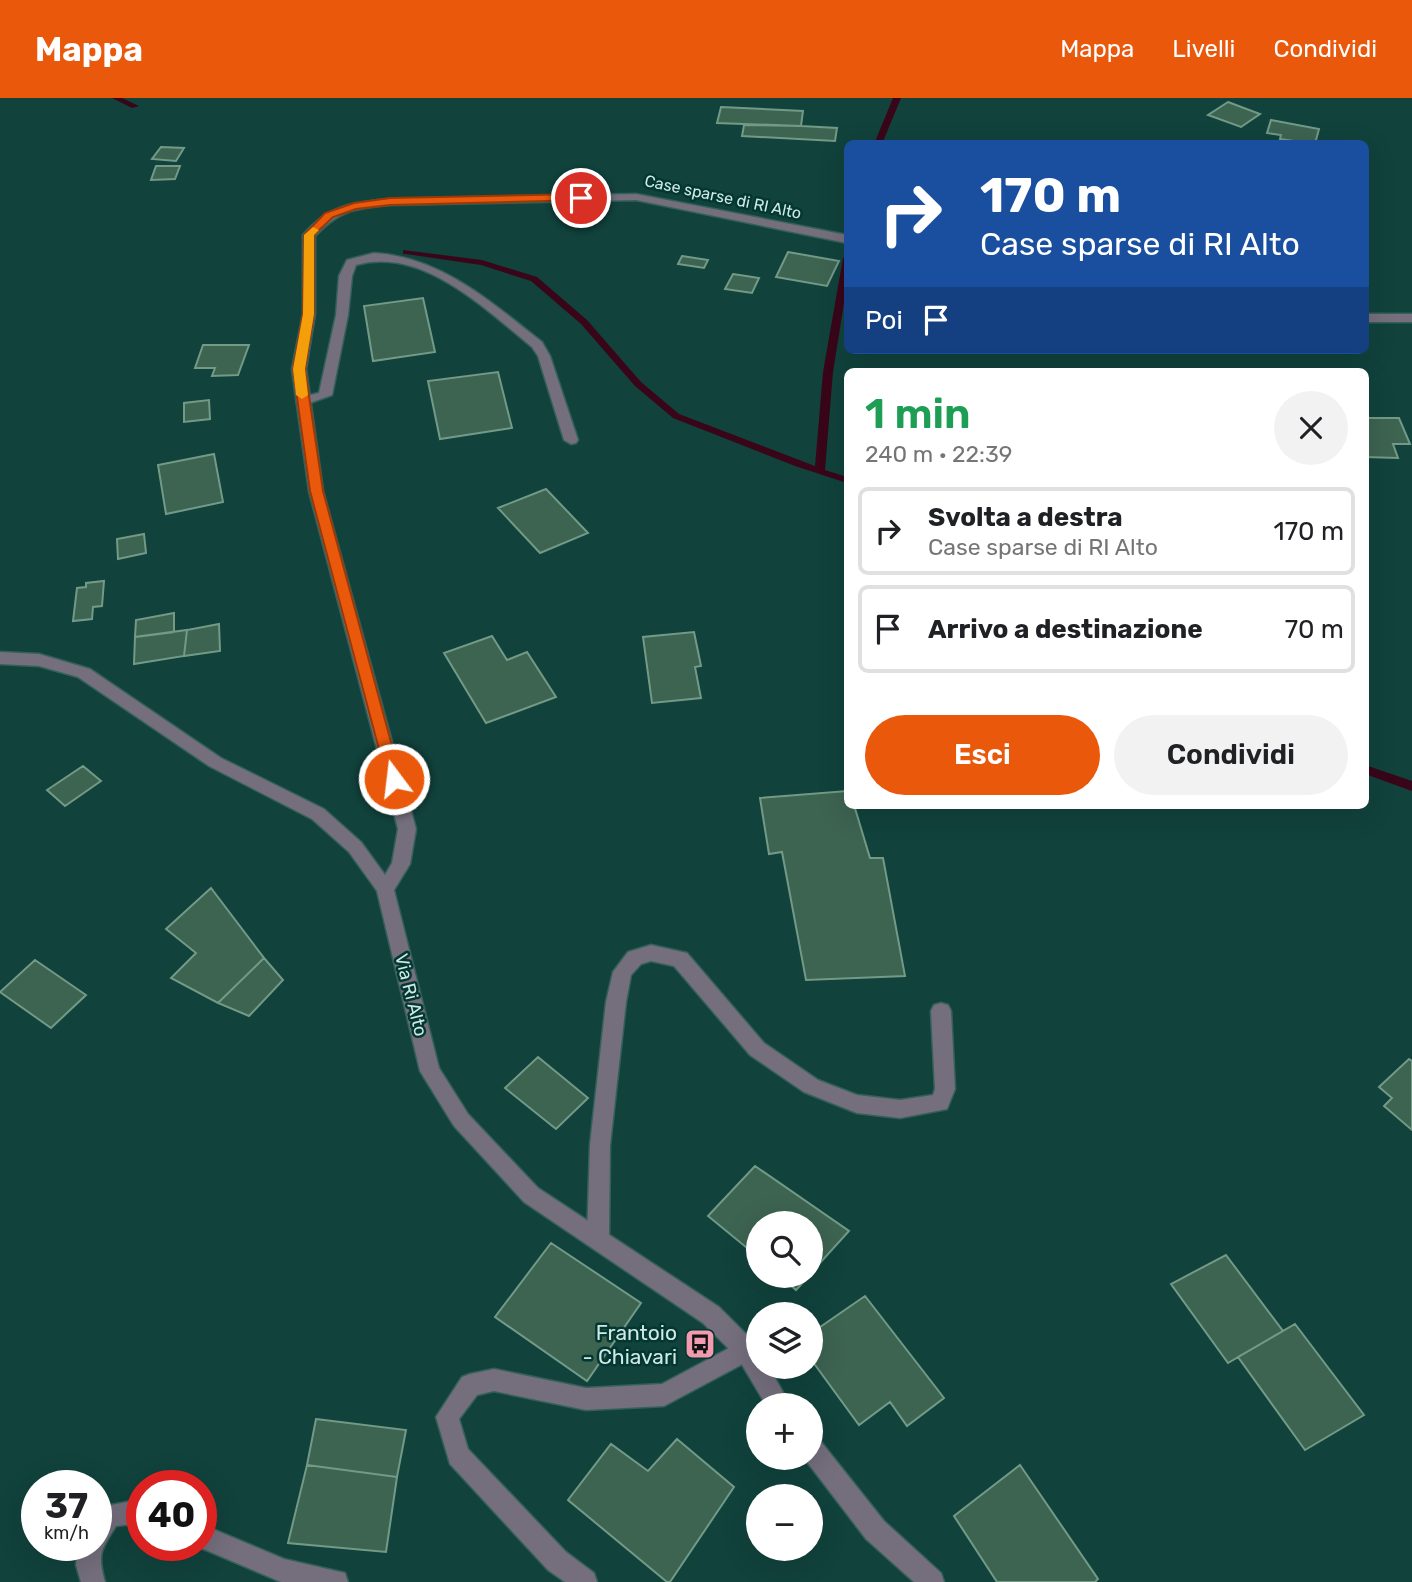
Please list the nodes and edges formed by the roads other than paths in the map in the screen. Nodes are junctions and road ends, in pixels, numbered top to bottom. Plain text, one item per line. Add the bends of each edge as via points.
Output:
1 (844, 238) edge
2 (1369, 318) edge
3 (1412, 318) edge
4 (302, 401) junction
5 (571, 440) dead end
6 (0, 658) edge
7 (385, 889) junction
8 (942, 1011) dead end
9 (598, 1239) junction
10 (746, 1350) joint
11 (823, 1463) edge
12 (217, 1543) edge
13 (88, 1561) edge
14 (93, 1582) edge
15 (336, 1582) edge
16 (585, 1582) edge
17 (932, 1582) edge

1 - 4 street, Case sparse di RI Alto via 636,197 354,206 329,215 309,235 309,314 299,369
2 - 3 street
4 - 5 street via 325,395 343,313 344,275 351,263 378,254 393,256 439,273 537,345
4 - 7 street, Case sparse di RI Alto via 316,491 407,829 401,864
6 - 7 street, Via Ri Alto via 39,660 84,673 215,762 318,814 355,847
7 - 9 street, Via Ri Alto via 430,1070 461,1120 531,1195
8 - 9 street via 945,1089 940,1102 900,1109 857,1104 811,1086 757,1049 680,959 651,953 635,958 622,972 616,1002 600,1145
9 - 10 street, Via Ri Alto via 711,1315
10 - 16 street via 664,1395 586,1399 494,1380 470,1385 447,1417 458,1456 557,1561
11 - 17 street via 875,1530
12 - 15 street via 284,1572
13 - 14 street

